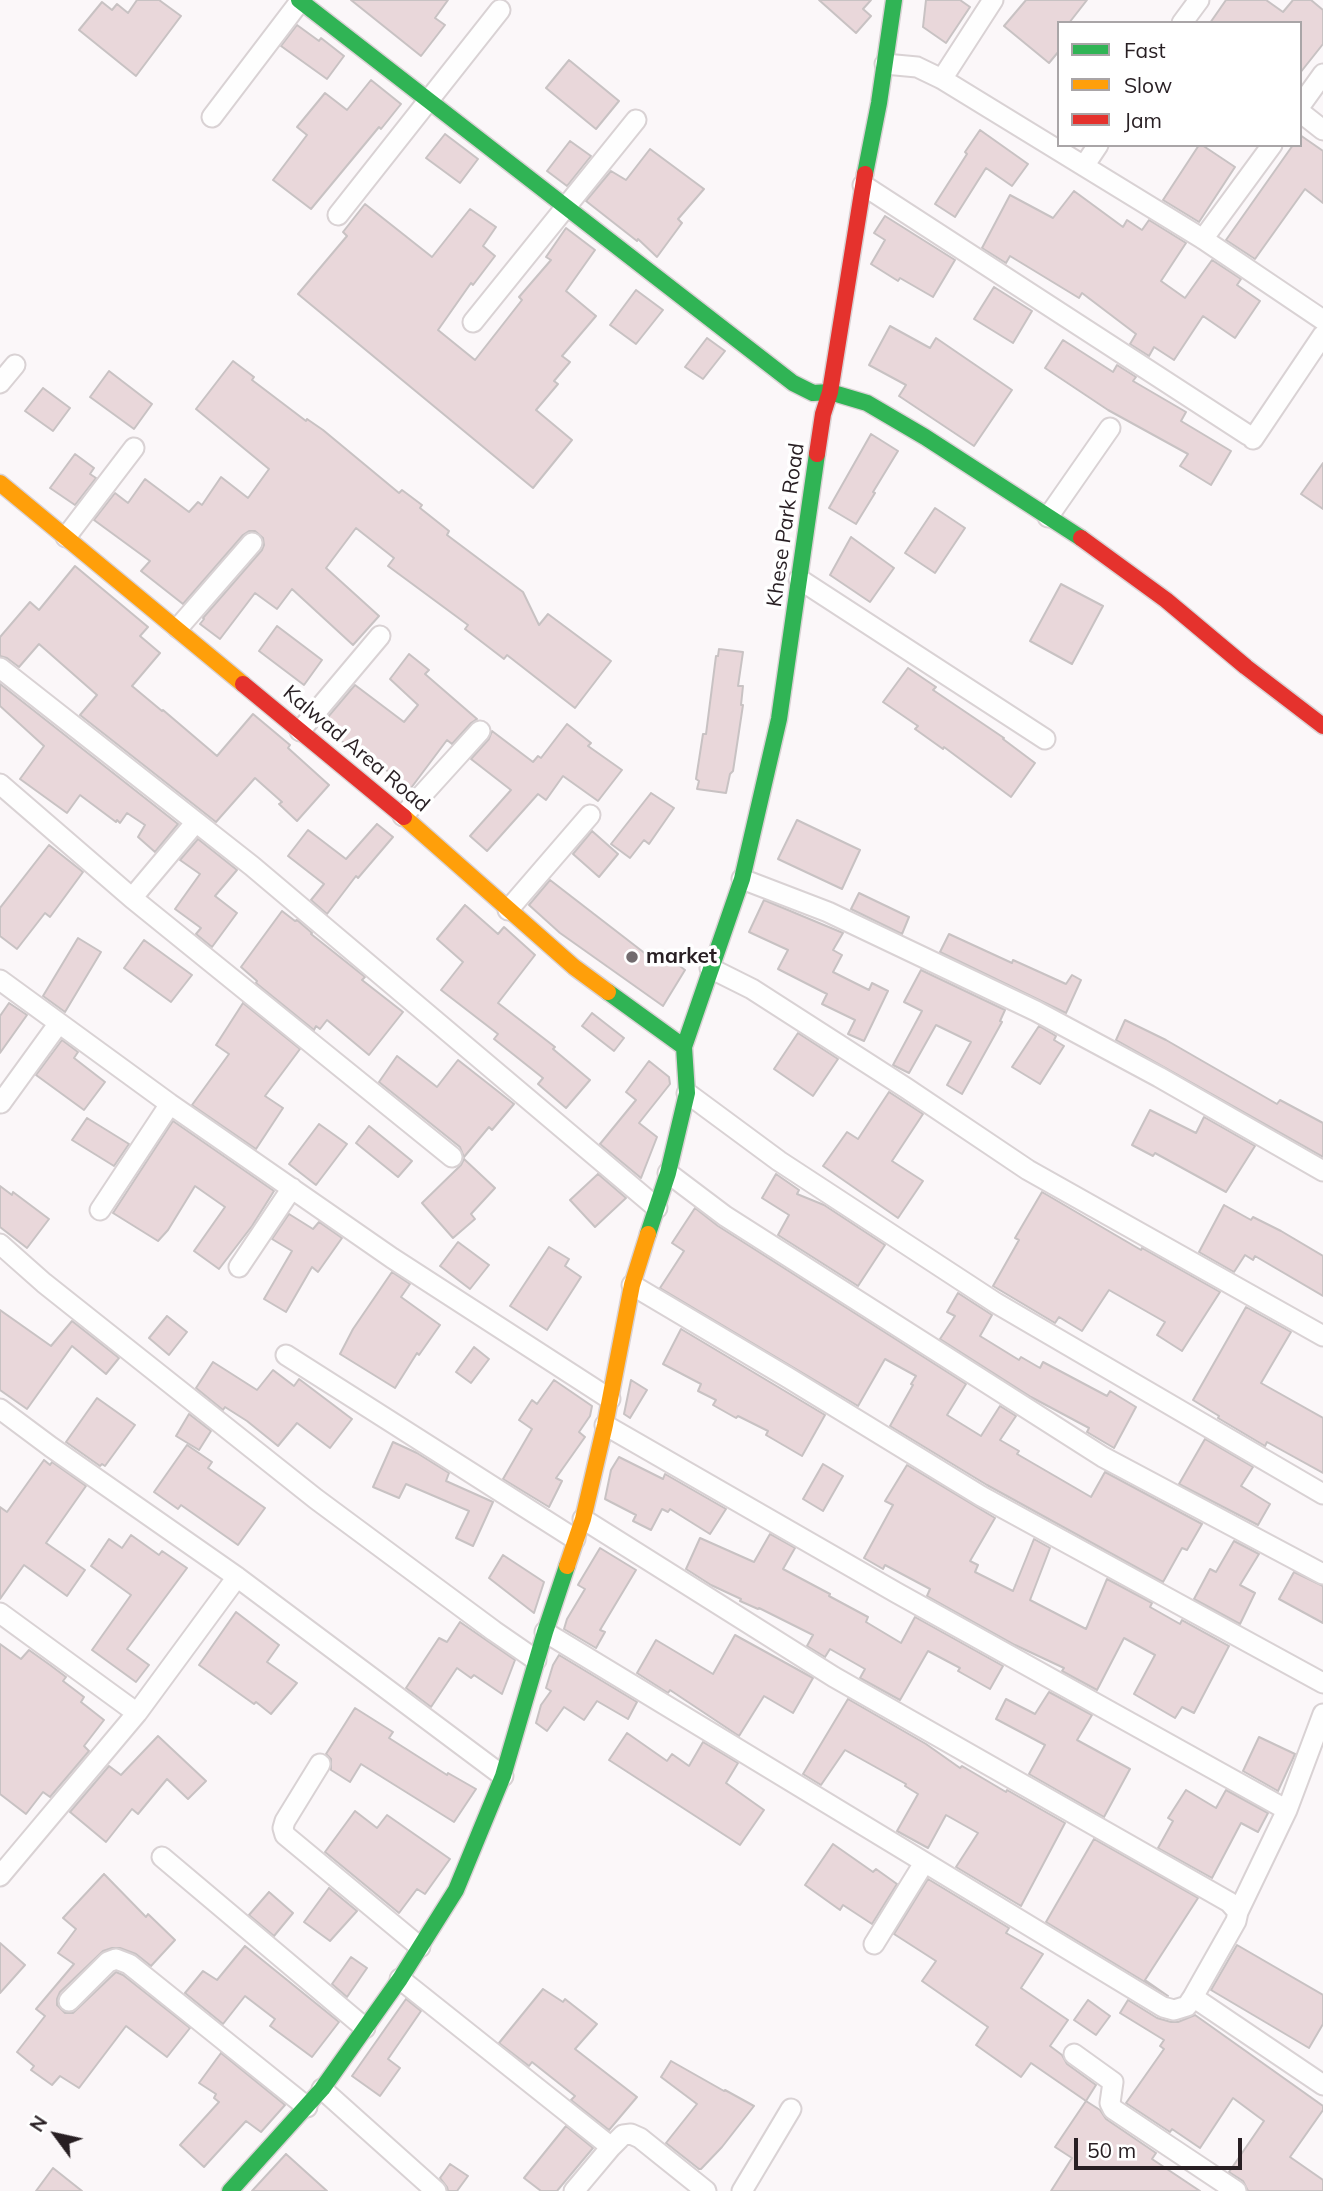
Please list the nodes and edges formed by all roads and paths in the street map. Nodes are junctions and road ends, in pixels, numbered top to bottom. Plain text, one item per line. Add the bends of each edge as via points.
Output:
1 (300, 0) edge
2 (894, 0) edge
3 (993, 0) edge
4 (1199, 0) edge
5 (500, 10) dead end
6 (1183, 21) edge
7 (885, 64) junction
8 (1323, 74) edge
9 (942, 79) junction
10 (428, 101) junction
11 (1302, 103) edge
12 (1302, 114) edge
13 (212, 117) dead end
14 (636, 120) dead end
15 (1323, 130) edge
16 (1097, 147) edge
17 (1271, 147) edge
18 (1084, 166) junction
19 (863, 185) junction
20 (566, 207) junction
21 (338, 215) dead end
22 (1203, 239) junction
23 (1323, 320) edge
24 (473, 322) dead end
25 (1323, 335) edge
26 (15, 365) dead end
27 (0, 383) edge
28 (830, 392) junction
29 (1110, 428) dead end
30 (134, 448) dead end
31 (0, 483) edge
32 (1048, 517) junction
33 (65, 537) junction
34 (252, 543) dead end
35 (799, 579) junction
36 (178, 628) junction
37 (380, 636) dead end
38 (0, 668) edge
39 (1323, 726) edge
40 (300, 731) junction
41 (480, 731) dead end
42 (1045, 739) dead end
43 (0, 784) edge
44 (590, 815) dead end
45 (403, 816) junction
46 (196, 822) junction
47 (742, 879) junction
48 (132, 898) junction
49 (508, 909) junction
50 (710, 968) junction
51 (0, 981) edge
52 (59, 1023) junction
53 (684, 1047) junction
54 (687, 1093) junction
55 (1, 1103) edge
56 (170, 1104) junction
57 (452, 1157) dead end
58 (1323, 1171) edge
59 (668, 1173) junction
60 (292, 1188) junction
61 (657, 1208) junction
62 (100, 1210) dead end
63 (0, 1244) edge
64 (239, 1267) dead end
65 (632, 1285) junction
66 (1323, 1336) edge
67 (286, 1355) dead end
68 (610, 1399) junction
69 (0, 1409) edge
70 (605, 1425) junction
71 (1323, 1494) edge
72 (583, 1519) junction
73 (575, 1539) junction
74 (1323, 1574) edge
75 (237, 1577) junction
76 (0, 1613) edge
77 (545, 1632) junction
78 (536, 1660) junction
79 (1323, 1683) edge
80 (137, 1713) junction
81 (1323, 1714) edge
82 (320, 1764) dead end
83 (503, 1776) junction
84 (1287, 1810) junction
85 (162, 1857) dead end
86 (924, 1864) junction
87 (0, 1876) edge
88 (1238, 1912) junction
89 (874, 1944) dead end
90 (420, 1947) junction
91 (400, 1979) junction
92 (1193, 1997) junction
93 (69, 2001) dead end
94 (365, 2028) junction
95 (1074, 2054) dead end
96 (1323, 2085) edge
97 (322, 2089) junction
98 (307, 2107) junction
99 (791, 2109) dead end
100 (611, 2147) junction
101 (231, 2191) edge
102 (436, 2191) edge
103 (573, 2191) edge
104 (706, 2191) edge
105 (742, 2191) edge
106 (1236, 2191) edge

1 - 10 street
1 - 13 street
2 - 7 street, Khese Park Road
3 - 9 street
4 - 6 street
5 - 10 street
7 - 9 street via 917,67
7 - 19 street, Khese Park Road
8 - 11 street
9 - 18 street
10 - 20 street
10 - 21 street
12 - 15 street
14 - 20 street
16 - 18 street
17 - 22 street
18 - 22 street
19 - 25 street via 1251,437
19 - 28 street, Khese Park Road
20 - 24 street
20 - 28 street via 793,383 813,393
22 - 23 street
26 - 27 street
28 - 32 street via 867,403
28 - 35 street, Khese Park Road
29 - 32 street
30 - 33 street
31 - 33 street, Kalwad Area Road
32 - 39 street via 1167,600
33 - 36 street, Kalwad Area Road
34 - 36 street
35 - 42 street
35 - 47 street, Khese Park Road via 779,719
36 - 40 street, Kalwad Area Road
37 - 40 street
38 - 46 street
40 - 45 street, Kalwad Area Road
41 - 45 street
43 - 48 street
44 - 49 street
45 - 49 street, Kalwad Area Road
46 - 48 street
46 - 61 street
47 - 50 street, Khese Park Road
47 - 58 street via 828,912 1036,1011
48 - 57 street
49 - 53 street, Kalwad Area Road via 574,967
50 - 53 street, Khese Park Road
50 - 66 street via 752,989 1028,1170
51 - 52 street
52 - 55 street
52 - 56 street
53 - 54 street
54 - 59 street
54 - 71 street via 779,1161 996,1303
56 - 60 street
56 - 62 street
59 - 61 street
59 - 74 street via 725,1216 1103,1457
60 - 64 street
60 - 68 street
61 - 65 street
63 - 78 street via 316,1499
65 - 68 street
65 - 79 street via 981,1496
67 - 73 street
68 - 70 street
69 - 75 street
70 - 72 street
70 - 84 street
72 - 73 street
72 - 88 street via 834,1677 1229,1902
73 - 77 street
75 - 80 street
75 - 83 street
76 - 80 street
77 - 78 street
77 - 86 street
78 - 83 street
80 - 87 street
81 - 84 street
82 - 90 street via 285,1821 285,1835
83 - 90 street via 456,1889
84 - 88 street
85 - 94 street
86 - 89 street
86 - 92 street via 1163,2007 1174,2010
88 - 92 street
90 - 91 street
91 - 94 street
91 - 100 street
92 - 96 street
93 - 98 street via 107,1962 116,1959 129,1964
94 - 97 street
95 - 106 street via 1113,2082 1112,2109
97 - 98 street
97 - 102 street
98 - 101 street
99 - 105 street
100 - 103 street
100 - 104 street via 623,2135 632,2134

